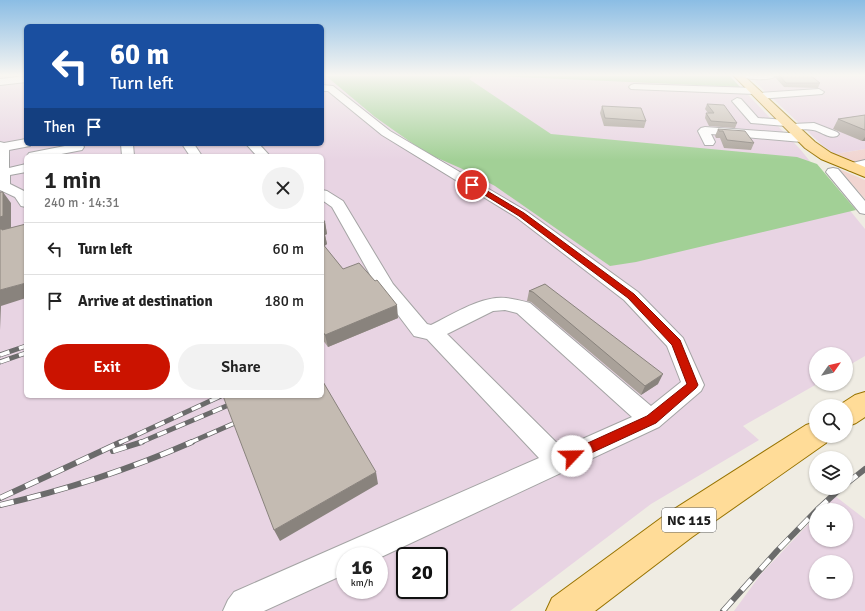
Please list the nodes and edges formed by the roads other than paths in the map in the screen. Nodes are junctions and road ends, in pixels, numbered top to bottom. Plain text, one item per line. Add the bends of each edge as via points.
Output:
1 (349, 104) edge
2 (739, 104) edge
3 (774, 104) edge
4 (789, 125) junction
5 (833, 134) dead end
6 (802, 138) junction
7 (709, 142) dead end
8 (24, 143) edge
9 (254, 146) edge
10 (2, 147) edge
11 (78, 147) dead end
12 (43, 154) edge
13 (262, 154) edge
14 (24, 158) edge
15 (24, 168) edge
16 (861, 168) edge
17 (833, 172) dead end
18 (3, 173) junction
19 (24, 179) edge
20 (324, 195) edge
21 (24, 200) edge
22 (865, 210) edge
23 (433, 332) junction
24 (865, 402) edge
25 (853, 410) edge
26 (652, 420) junction
27 (809, 439) edge
28 (559, 462) junction
29 (369, 547) edge
30 (336, 562) edge
31 (239, 611) edge
32 (565, 611) edge

1 - 26 street via 386,133 521,214 631,296 676,343 693,385
2 - 4 street via 755,120
3 - 4 main road
4 - 5 street via 814,126
4 - 6 main road
6 - 7 street via 705,130
6 - 16 main road via 826,156
8 - 10 street
9 - 13 street
10 - 18 street
11 - 12 street
14 - 18 street
15 - 18 street
17 - 22 street
18 - 19 street
18 - 21 street via 3,186 20,194
20 - 23 street via 338,204 386,287 421,331
23 - 26 street via 490,306 504,304 522,308
23 - 28 street
24 - 25 main road
26 - 28 street
27 - 32 main road, NC 115 via 680,525
28 - 29 street
30 - 31 street via 245,603

